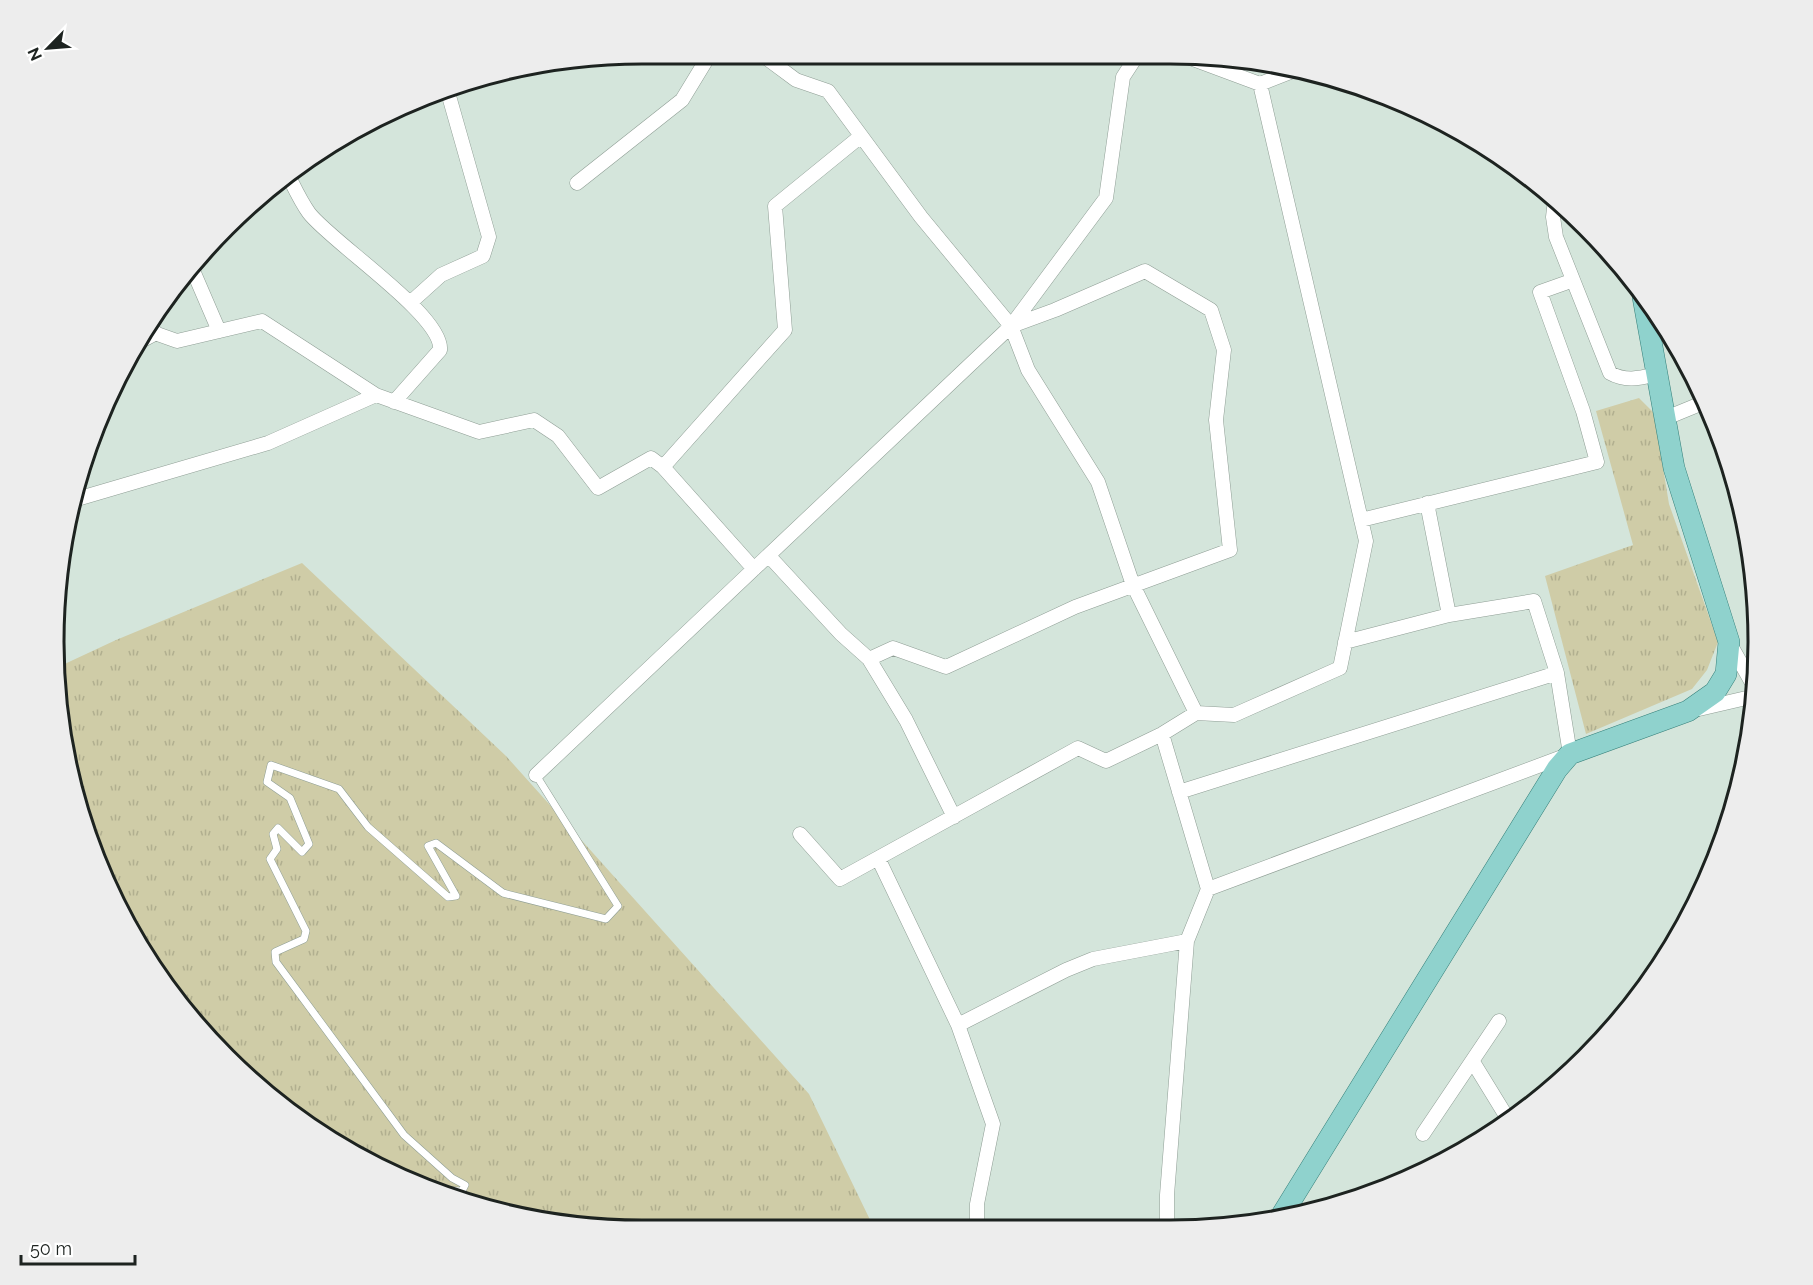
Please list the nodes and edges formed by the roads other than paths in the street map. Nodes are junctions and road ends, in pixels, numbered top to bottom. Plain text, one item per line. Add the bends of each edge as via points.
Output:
1 (704, 64) edge
2 (774, 64) edge
3 (1131, 64) edge
4 (1213, 66) edge
5 (1281, 76) edge
6 (1260, 84) junction
7 (449, 98) edge
8 (861, 136) junction
9 (292, 183) edge
10 (577, 183) dead end
11 (1554, 210) edge
12 (196, 277) edge
13 (1571, 281) junction
14 (410, 303) junction
15 (1646, 314) edge
16 (1011, 326) junction
17 (219, 331) junction
18 (154, 333) edge
19 (1657, 374) junction
20 (376, 396) junction
21 (394, 402) junction
22 (1698, 405) edge
23 (1666, 418) junction
24 (663, 467) junction
25 (83, 498) edge
26 (1427, 503) junction
27 (1361, 519) junction
28 (769, 556) junction
29 (754, 570) junction
30 (1133, 585) junction
31 (1449, 615) junction
32 (1345, 642) junction
33 (1729, 642) junction
34 (869, 659) junction
35 (1557, 673) junction
36 (1747, 674) edge
37 (1746, 698) edge
38 (1688, 711) junction
39 (1196, 713) junction
40 (1162, 734) junction
41 (1570, 754) junction
42 (536, 775) joint
43 (1179, 792) junction
44 (954, 817) junction
45 (800, 834) dead end
46 (878, 858) junction
47 (1208, 889) junction
48 (1186, 941) junction
49 (1499, 1020) dead end
50 (958, 1024) junction
51 (1473, 1062) junction
52 (1505, 1114) edge
53 (1423, 1134) dead end
54 (460, 1191) edge
55 (1286, 1208) edge
56 (977, 1220) edge
57 (1167, 1220) edge

1 - 10 street via 682,100
2 - 8 street via 796,80 828,91
3 - 16 street via 1123,77 1106,198
4 - 6 street
5 - 6 street
6 - 27 street
7 - 14 street via 489,237 483,256 441,275
8 - 16 street via 921,217
8 - 24 street via 775,206 785,330
9 - 14 street via 310,214
11 - 13 street via 1556,237
12 - 17 street
13 - 19 street via 1610,373 1632,379
13 - 26 street via 1540,292 1597,462
14 - 21 street via 437,334 440,350
15 - 19 main road
16 - 28 street
16 - 30 street via 1028,370 1098,482
16 - 30 street via 1145,271 1211,310 1224,350 1216,420 1230,550
17 - 18 street via 177,341
17 - 20 street via 262,321
19 - 23 main road
20 - 21 street
20 - 25 street via 268,442
21 - 24 street via 479,432 534,420 558,436 598,488 651,458
22 - 23 street
23 - 33 main road via 1674,468
24 - 29 street
26 - 27 street
26 - 31 street
27 - 32 street via 1366,541
28 - 29 street
28 - 34 street
29 - 42 street
30 - 34 street via 1075,607 946,668 893,648
30 - 39 street
31 - 32 street
31 - 35 street via 1534,601
32 - 39 street via 1340,668 1234,715
33 - 36 street
33 - 38 main road via 1726,674 1715,692
34 - 44 street via 906,720
35 - 41 street
35 - 43 street
37 - 38 street
38 - 41 main road
39 - 40 street
40 - 43 street
40 - 44 street via 1106,761 1078,748
41 - 47 street
41 - 55 main road via 1557,769
42 - 54 lane via 618,906 606,919 503,893 436,843 428,846 456,896 448,897 368,827 339,789 271,765 267,782 290,798 309,844 302,852 278,828 273,834 277,849 270,859 306,931 303,939 275,952 276,962 404,1135 465,1185
43 - 47 street
44 - 46 street
45 - 46 street via 840,879
46 - 50 street
47 - 48 street
48 - 50 street via 1094,960 1066,970
48 - 57 street
49 - 51 street
50 - 56 street via 993,1124
51 - 52 street
51 - 53 street

